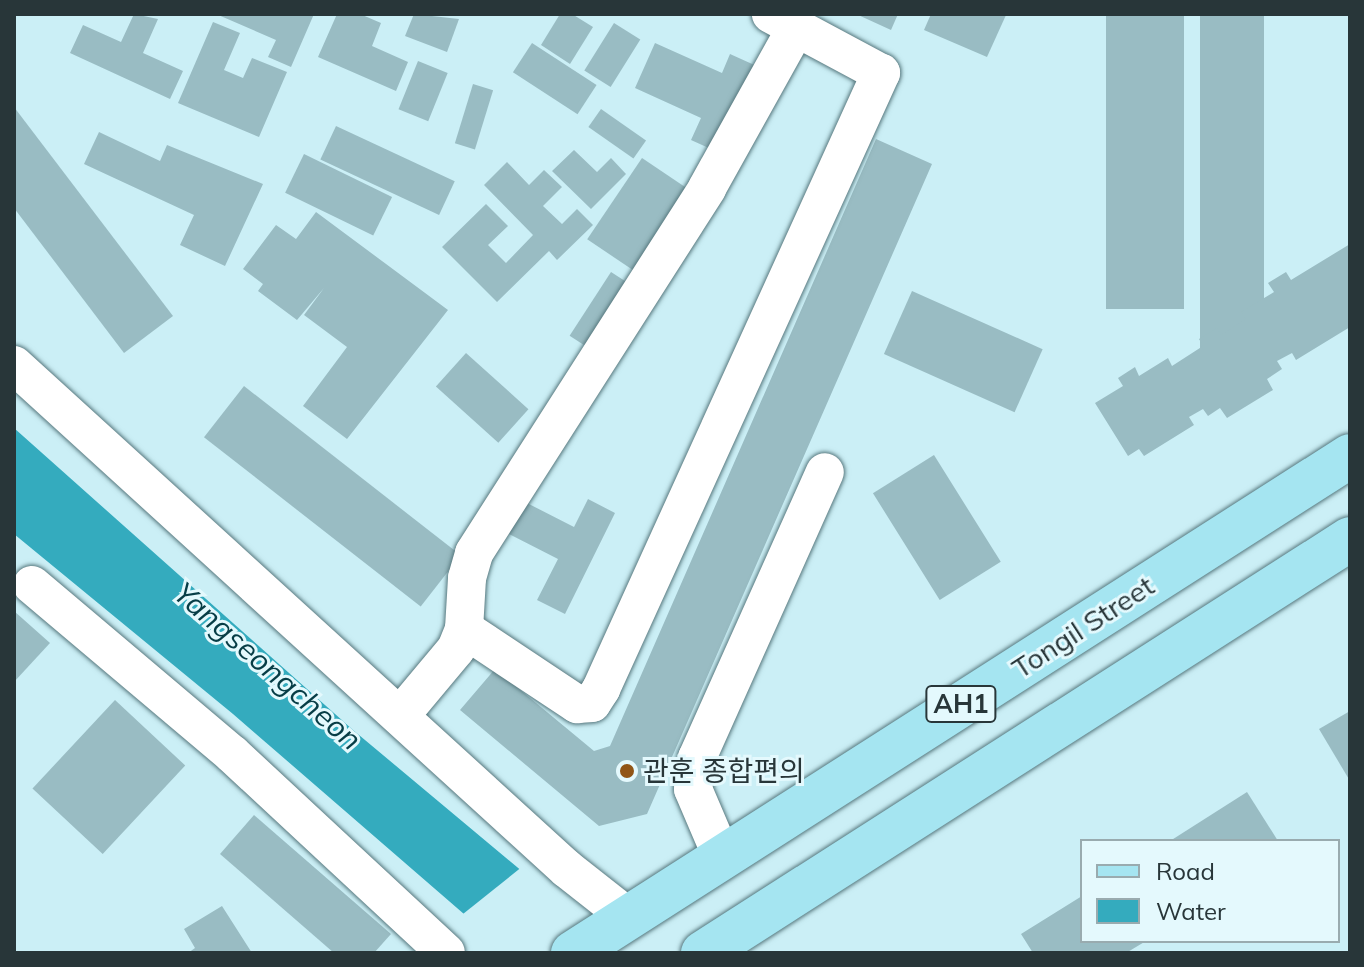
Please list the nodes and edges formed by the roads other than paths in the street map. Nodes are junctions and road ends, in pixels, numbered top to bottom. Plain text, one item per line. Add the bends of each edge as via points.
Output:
1 (804, 24) edge
2 (14, 365) edge
3 (1350, 456) edge
4 (825, 472) dead end
5 (1350, 539) edge
6 (32, 585) dead end
7 (464, 629) junction
8 (400, 716) junction
9 (722, 857) junction
10 (628, 917) junction
11 (446, 953) edge
12 (573, 953) edge
13 (703, 953) edge

1 - 7 street via 707,188 474,553
1 - 7 street via 881,73 592,703 577,704
2 - 8 street
3 - 9 main road, Tongil Street / AH1
4 - 9 street via 697,758 693,789
5 - 13 main road, AH1
6 - 11 street via 232,754
7 - 8 street via 456,649
8 - 10 street via 567,869
9 - 10 main road, Tongil Street / AH1
10 - 12 main road, Tongil Street / AH1

